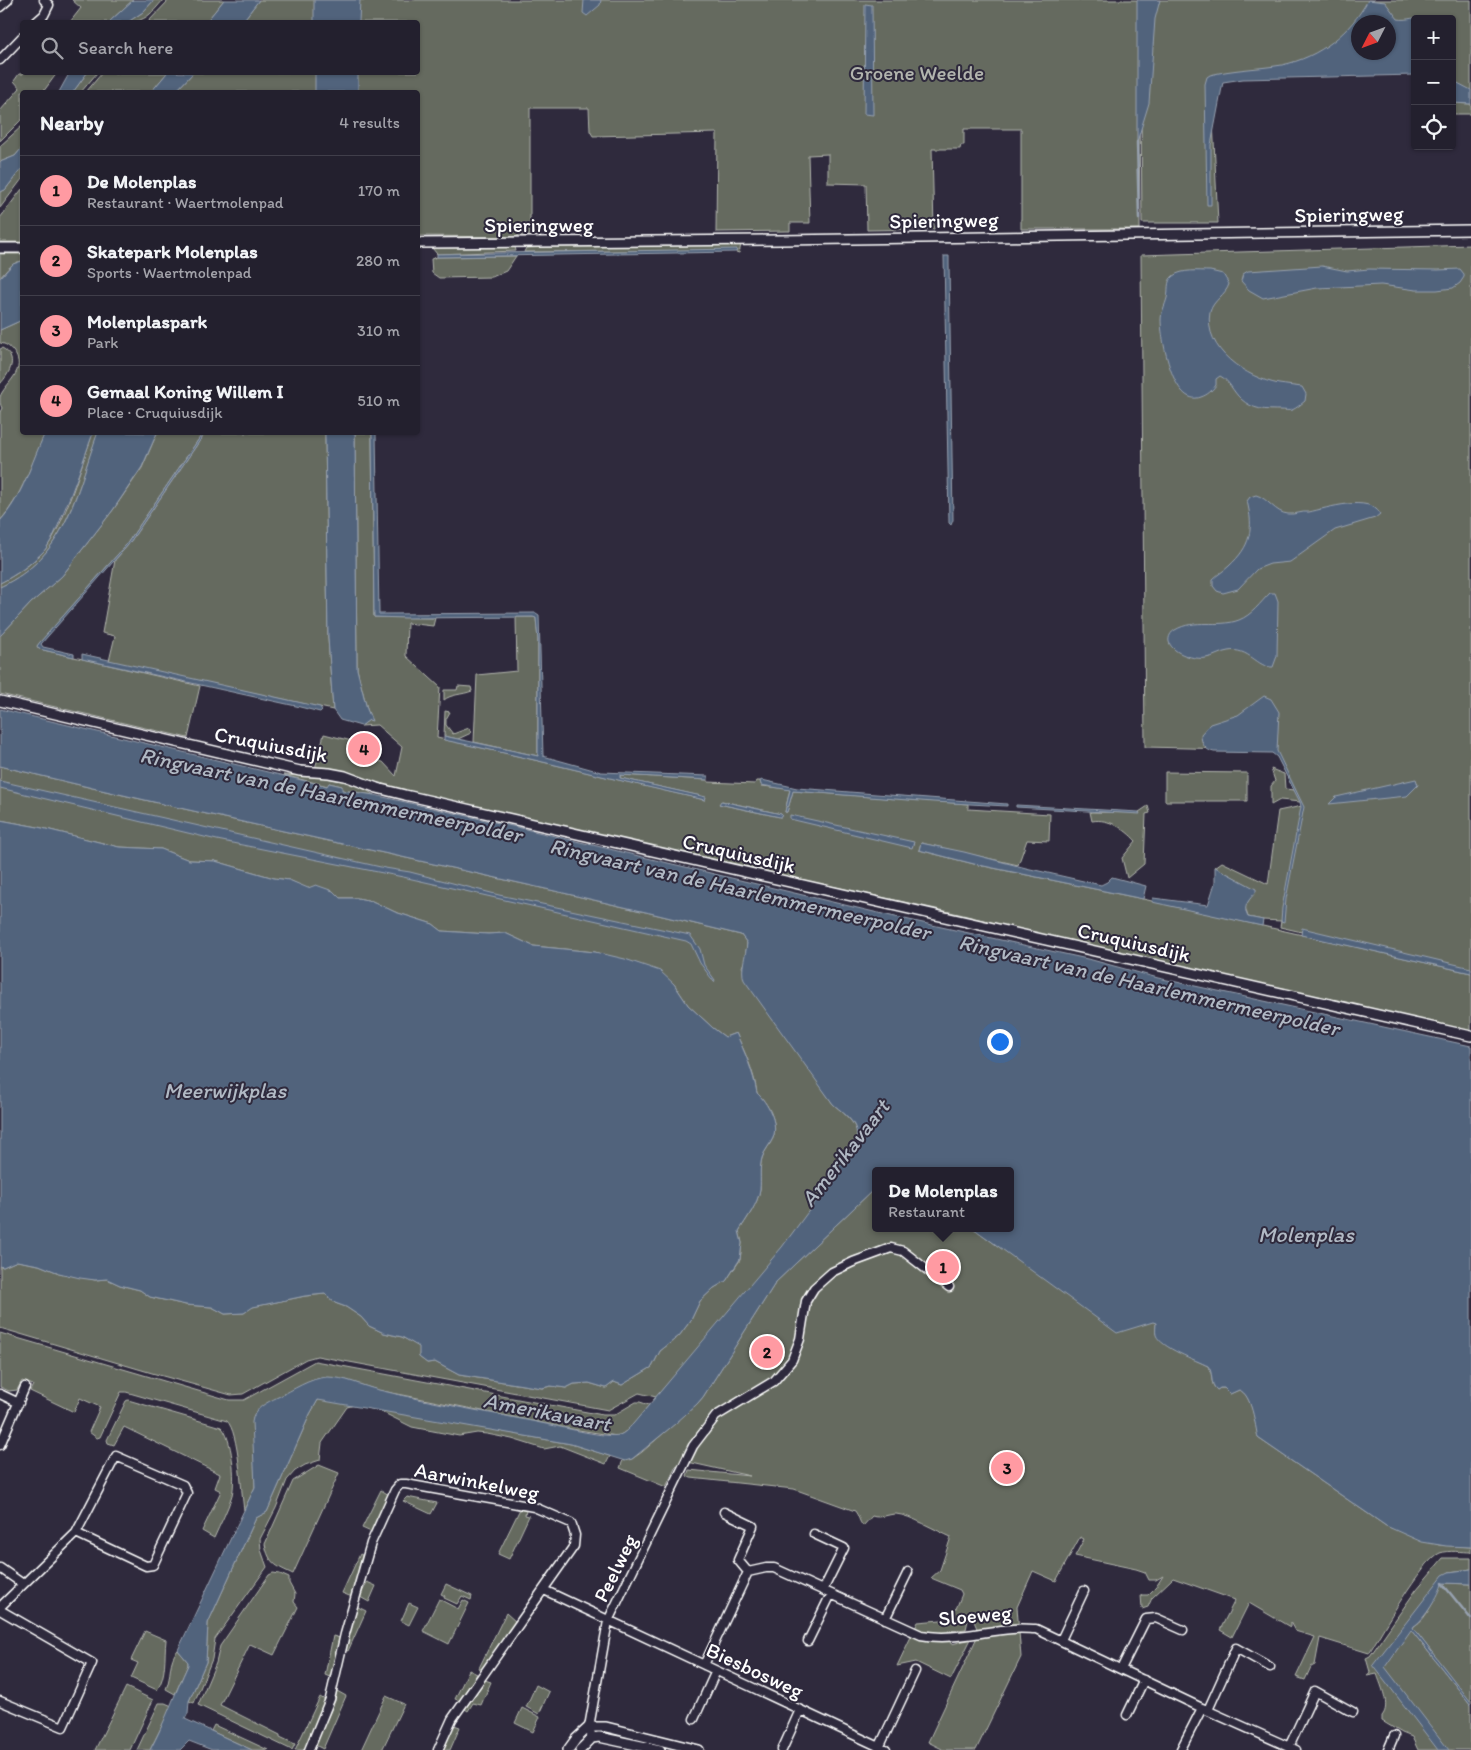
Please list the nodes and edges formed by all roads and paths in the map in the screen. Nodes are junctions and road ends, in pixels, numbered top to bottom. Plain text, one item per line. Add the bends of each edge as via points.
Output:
1 (8, 0) edge
2 (44, 0) edge
3 (0, 7) edge
4 (38, 20) edge
5 (20, 39) edge
6 (0, 60) edge
7 (1471, 230) edge
8 (420, 243) edge
9 (0, 248) edge
10 (20, 248) edge
11 (0, 701) edge
12 (1471, 1036) edge
13 (949, 1287) dead end
14 (25, 1387) dead end
15 (0, 1394) edge
16 (19, 1403) junction
17 (1, 1440) edge
18 (724, 1512) dead end
19 (76, 1533) junction
20 (814, 1534) dead end
21 (0, 1568) edge
22 (748, 1572) junction
23 (908, 1572) dead end
24 (23, 1584) junction
25 (544, 1590) junction
26 (823, 1590) junction
27 (1084, 1591) dead end
28 (831, 1594) junction
29 (0, 1608) edge
30 (885, 1618) junction
31 (608, 1621) junction
32 (1183, 1630) dead end
33 (808, 1640) dead end
34 (1061, 1640) junction
35 (704, 1665) junction
36 (1270, 1667) dead end
37 (1121, 1669) junction
38 (716, 1670) junction
39 (915, 1671) dead end
40 (1144, 1680) junction
41 (0, 1701) edge
42 (1205, 1709) junction
43 (800, 1710) junction
44 (1353, 1712) dead end
45 (1128, 1715) dead end
46 (694, 1719) dead end
47 (589, 1727) junction
48 (1394, 1736) dead end
49 (592, 1738) junction
50 (1286, 1748) edge
51 (882, 1749) edge
52 (1181, 1749) edge
53 (309, 1750) edge
54 (438, 1750) edge
55 (568, 1750) edge
56 (580, 1750) edge
57 (660, 1750) edge
58 (699, 1750) edge
59 (782, 1750) edge
60 (1388, 1750) edge

1 - 3 street
2 - 4 street via 49,5
5 - 6 street
7 - 8 street, Spieringweg
9 - 10 street
11 - 12 street, Cruquiusdijk via 300,771 345,776 405,795
13 - 31 street, Peelweg via 903,1252 891,1248 832,1272 814,1288 806,1301 800,1339 792,1360 774,1381 719,1414 693,1446
14 - 16 street
15 - 16 street
16 - 17 street
18 - 22 street via 754,1526 738,1560
19 - 19 street via 116,1456 183,1485 187,1493 154,1565 146,1566
19 - 24 street
20 - 26 street via 844,1548
21 - 24 street
22 - 26 street, Sloeweg via 774,1568
22 - 35 street
23 - 30 street
24 - 29 street
25 - 31 street
25 - 53 street, Aarwinkelweg via 574,1546 576,1536 571,1523 534,1507 400,1484 371,1543 330,1699
25 - 54 street, Aarwinkelweg via 452,1720
26 - 28 street, Sloeweg
27 - 34 street
28 - 30 street, Sloeweg
28 - 33 street
29 - 41 street via 92,1663 63,1727
30 - 34 street, Sloeweg via 934,1638 1013,1628 1036,1629
31 - 35 street, Biesbosweg
31 - 47 street, Peelweg
32 - 37 street via 1156,1618 1146,1619
34 - 37 street, Sloeweg
35 - 38 street, Biesbosweg
36 - 42 street via 1236,1648
37 - 40 street, Sloeweg
38 - 43 street, Biesbosweg
38 - 46 street
39 - 51 street
40 - 42 street, Sloeweg
40 - 45 street
42 - 50 street, Sloeweg
42 - 52 street
43 - 51 street, Biesbosweg
43 - 59 street
44 - 50 street via 1315,1691
47 - 49 street, Peelweg
47 - 55 street
47 - 58 street via 606,1728
48 - 60 street
49 - 56 street
49 - 57 street

